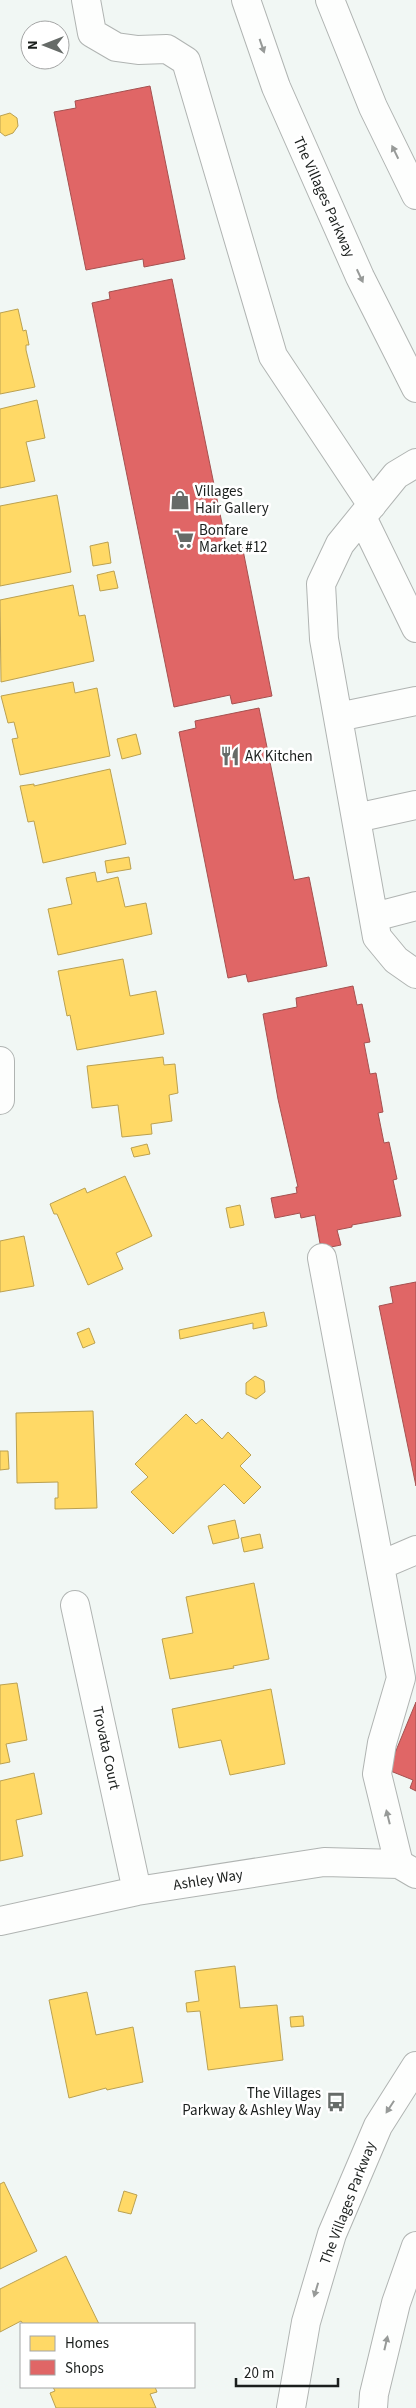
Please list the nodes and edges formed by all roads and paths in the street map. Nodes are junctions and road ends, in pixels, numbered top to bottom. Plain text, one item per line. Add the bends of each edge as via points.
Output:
1 (86, 0) edge
2 (246, 0) edge
3 (330, 0) edge
4 (416, 196) edge
5 (416, 388) edge
6 (416, 463) edge
7 (367, 511) junction
8 (416, 628) edge
9 (416, 701) edge
10 (338, 716) junction
11 (416, 805) edge
12 (356, 818) junction
13 (416, 906) edge
14 (374, 917) junction
15 (416, 974) edge
16 (0, 1061) edge
17 (0, 1100) edge
18 (322, 1258) dead end
19 (416, 1550) edge
20 (381, 1565) junction
21 (76, 1605) dead end
22 (408, 1869) edge
23 (137, 1891) junction
24 (0, 1921) edge
25 (416, 2066) edge
26 (416, 2246) edge
27 (291, 2407) edge
28 (373, 2408) edge

1 - 7 street via 92,33 116,47 167,49 186,61 274,356
2 -> 5 street, The Villages Parkway via 276,87 360,277
4 -> 3 street via 373,106
6 - 7 street via 396,475
7 - 8 street
7 - 10 street via 340,544 321,584 324,639
9 - 10 street
10 - 12 street
11 - 12 street
12 - 14 street
13 - 14 street
14 - 15 street via 377,937 396,960
16 - 17 street
18 - 20 street
19 - 20 street
22 -> 20 street via 377,1774 382,1743 401,1678
21 - 23 street, Trovata Court
22 - 23 street, Ashley Way via 324,1862
23 - 24 street, Ashley Way
25 -> 27 street, The Villages Parkway via 378,2126 332,2234 306,2322
28 -> 26 street via 396,2303

